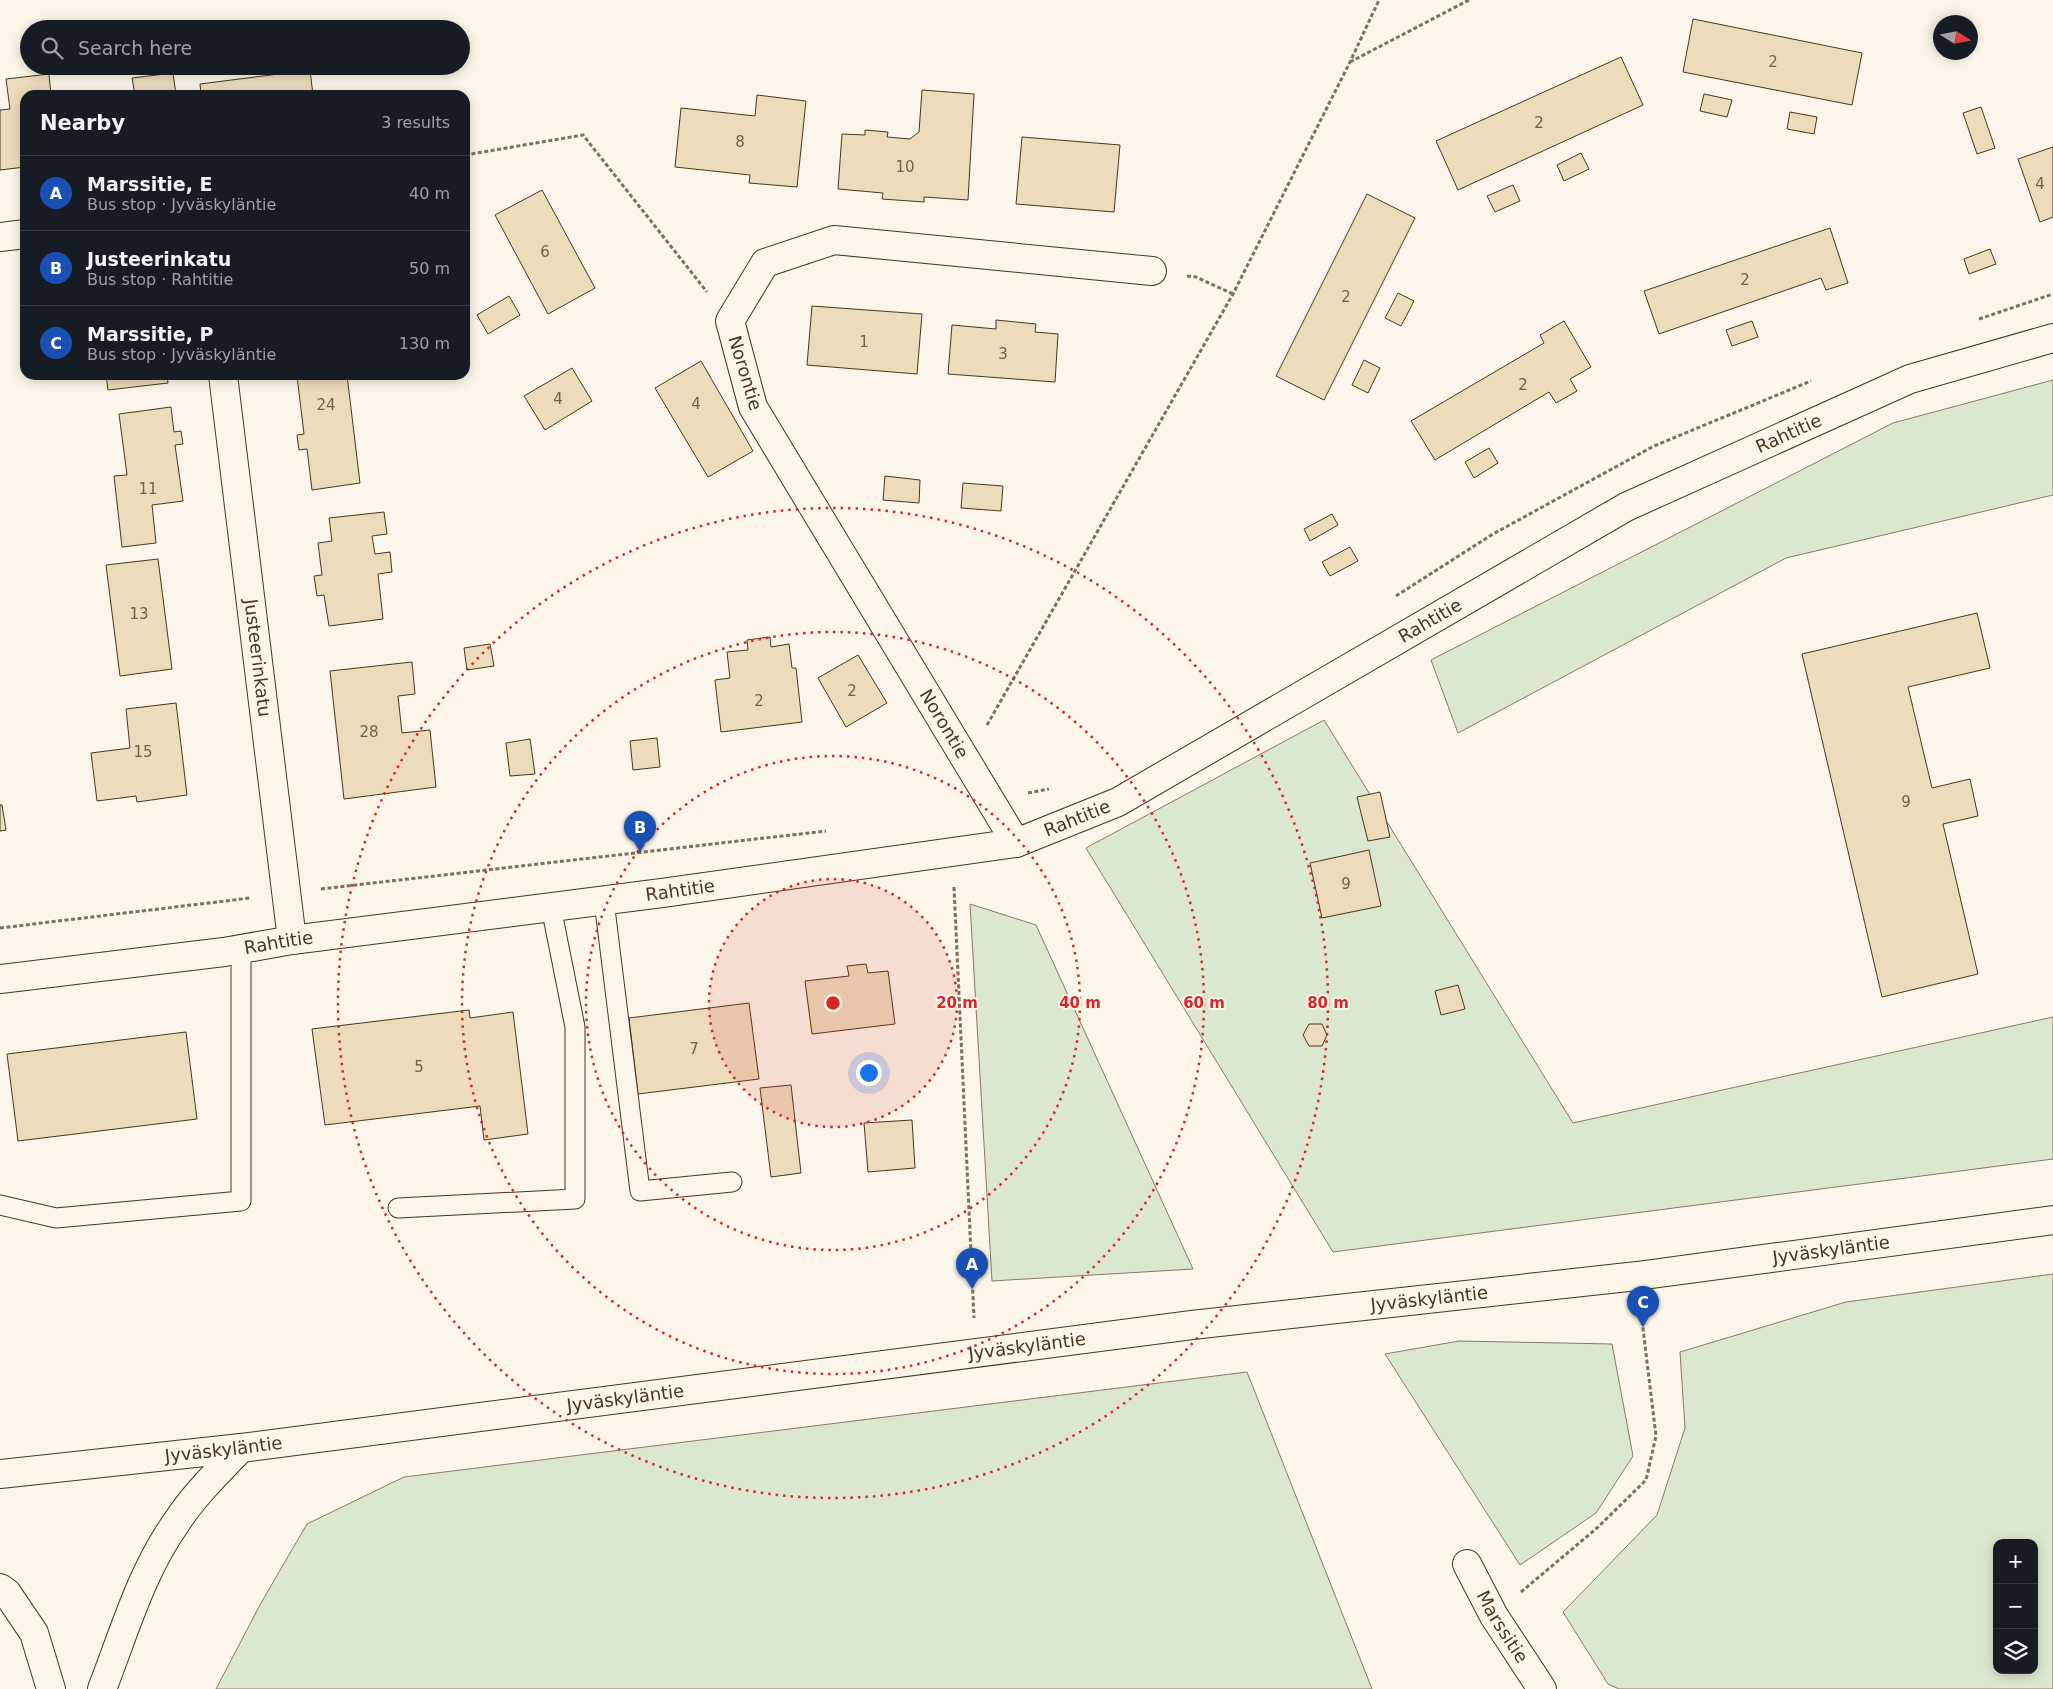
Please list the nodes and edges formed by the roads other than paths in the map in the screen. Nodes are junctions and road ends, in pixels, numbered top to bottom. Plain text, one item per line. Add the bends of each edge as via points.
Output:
1 (20, 235) edge
2 (0, 237) edge
3 (1152, 271) road end
4 (2053, 338) edge
5 (224, 380) edge
6 (1016, 843) junction
7 (604, 901) junction
8 (551, 908) junction
9 (292, 940) junction
10 (241, 949) junction
11 (0, 980) edge
12 (732, 1182) dead end
13 (0, 1205) edge
14 (398, 1208) dead end
15 (2053, 1220) edge
16 (241, 1448) junction
17 (0, 1474) edge
18 (1466, 1564) dead end
19 (0, 1588) edge
20 (51, 1689) edge
21 (102, 1689) edge
22 (1542, 1689) edge

1 - 2 main road
3 - 6 main road, Norontie via 834,240 764,263 730,321 753,407
4 - 6 main road, Rahtitie via 1910,379 1626,507 1118,802
5 - 9 main road, Justeerinkatu
6 - 7 main road, Rahtitie
7 - 8 main road, Rahtitie
7 - 12 lane via 640,1191
8 - 9 main road, Rahtitie
8 - 14 lane via 575,1027 575,1199
9 - 10 main road, Rahtitie
10 - 11 main road, Rahtitie
10 - 13 lane via 241,1201 56,1218
15 - 16 main road, Jyväskyläntie via 1637,1276 1192,1324
16 - 17 main road, Jyväskyläntie
16 - 21 main road via 176,1523 148,1569
18 - 22 main road, Marssitie via 1494,1616
19 - 20 main road via 7,1593 34,1633

